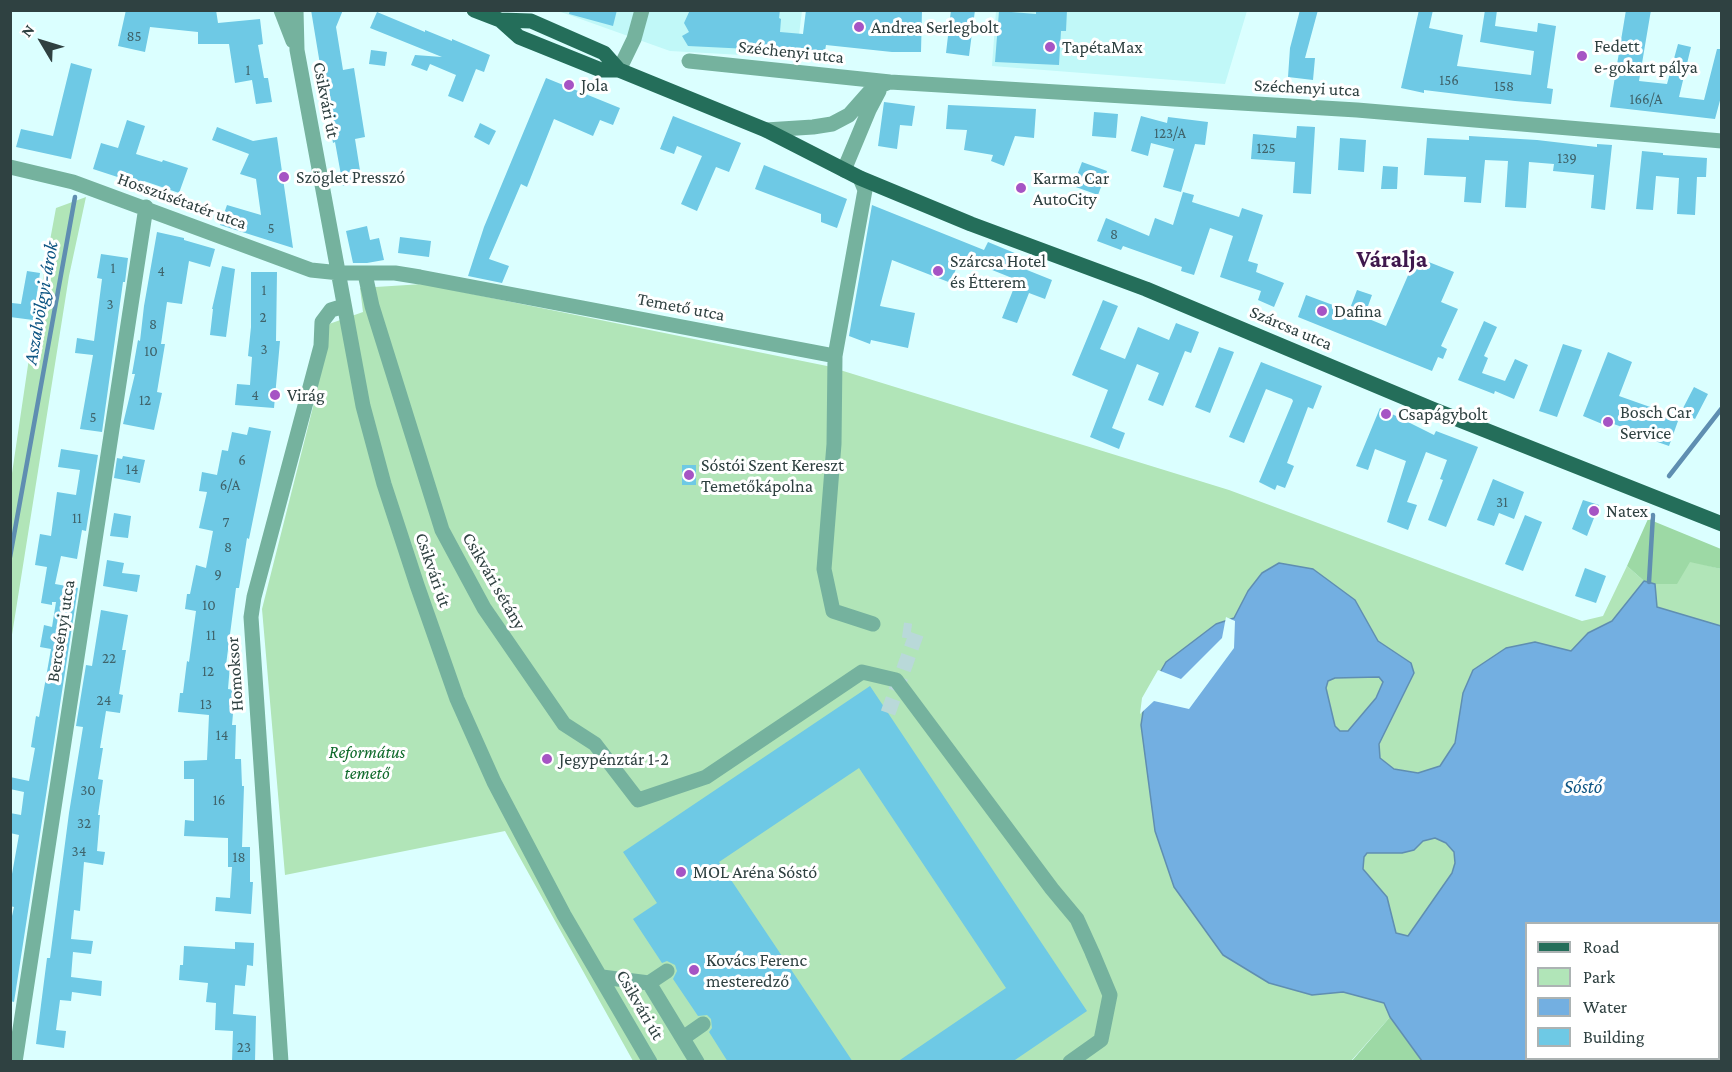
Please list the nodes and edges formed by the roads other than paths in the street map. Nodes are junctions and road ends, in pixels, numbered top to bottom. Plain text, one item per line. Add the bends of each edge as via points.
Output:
1 (281, 10) edge
2 (296, 10) edge
3 (474, 10) edge
4 (640, 17) edge
5 (297, 50) junction
6 (689, 62) dead end
7 (619, 70) junction
8 (890, 82) junction
9 (766, 130) junction
10 (1722, 141) edge
11 (10, 167) edge
12 (844, 170) junction
13 (860, 178) junction
14 (146, 207) junction
15 (340, 273) junction
16 (365, 274) junction
17 (344, 306) junction
18 (835, 356) junction
19 (1722, 524) edge
20 (873, 624) dead end
21 (667, 970) dead end
22 (602, 977) junction
23 (649, 982) junction
24 (703, 1024) dead end
25 (683, 1038) junction
26 (15, 1062) edge
27 (281, 1062) edge
28 (650, 1062) edge
29 (697, 1062) edge
30 (1070, 1062) edge

1 - 5 street, Csikvári út
2 - 5 street, Csikvári út
3 - 7 main road via 500,20 519,36 601,70
4 - 7 street via 628,37
5 - 15 street, Csikvári út
6 - 8 street, Széchenyi utca
7 - 9 main road
8 - 9 street via 872,89 849,115 832,124
8 - 10 street, Széchenyi utca via 1357,110
8 - 12 street via 878,92
9 - 12 main road
11 - 14 street, Hosszúsétatér utca via 73,182
12 - 13 main road, Szárcsa utca
13 - 18 street via 865,190
13 - 19 main road, Szárcsa utca via 1146,289 1432,409
14 - 15 street, Hosszúsétatér utca via 311,270
14 - 26 street, Bercsényi utca
15 - 16 street, Temető utca
15 - 17 street, Csikvári út
16 - 18 street, Temető utca via 395,273
16 - 30 street, Csikvári sétány via 442,530 484,608 564,724 595,744 638,800 706,777 862,672 896,680 1077,919 1110,995 1101,1040
17 - 22 street, Csikvári út via 363,406 384,484 457,699 494,782 564,915
17 - 27 street, Homoksor via 331,310 322,322 321,346 251,616
18 - 20 street via 834,444 824,569 833,611
21 - 23 street
22 - 23 street
22 - 28 street, Csikvári út
23 - 25 street
24 - 25 street
25 - 29 street

